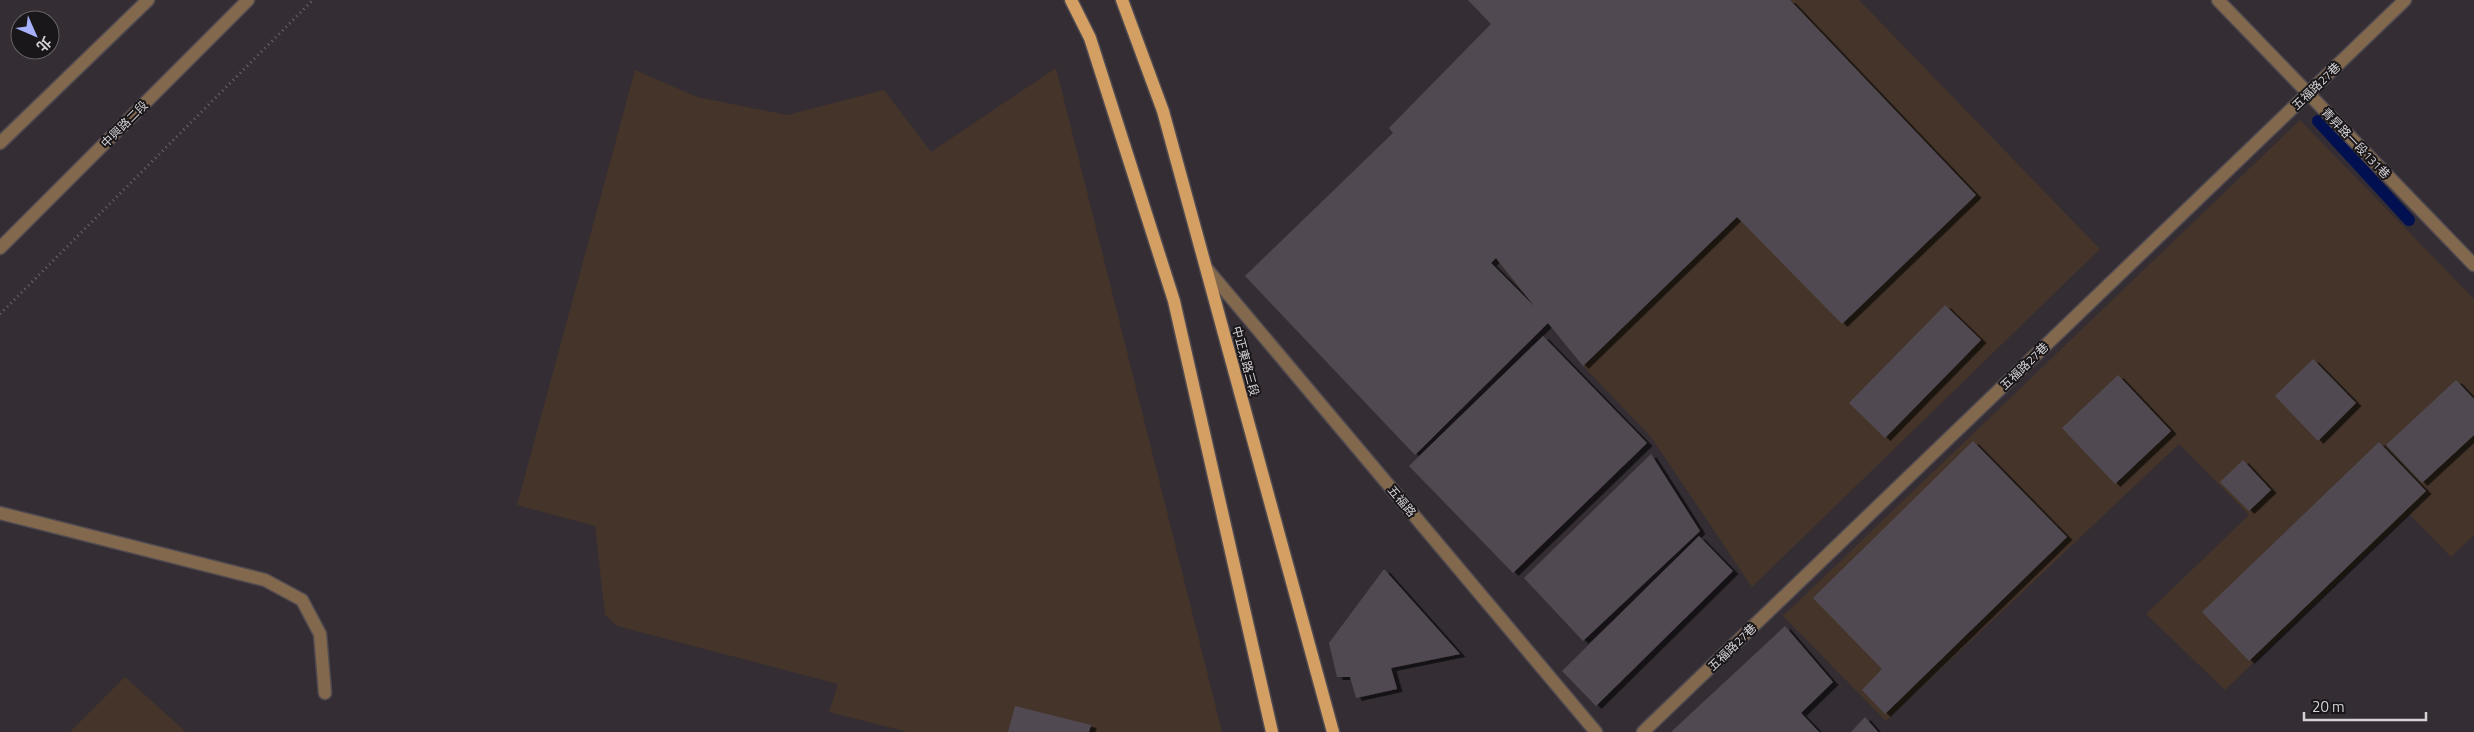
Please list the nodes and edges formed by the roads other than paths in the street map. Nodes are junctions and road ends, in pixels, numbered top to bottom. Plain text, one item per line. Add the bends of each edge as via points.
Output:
1 (148, 0) edge
2 (248, 0) edge
3 (1071, 0) edge
4 (1122, 0) edge
5 (2218, 0) edge
6 (2405, 0) edge
7 (2308, 94) junction
8 (0, 143) edge
9 (0, 248) edge
10 (2474, 265) edge
11 (1207, 269) junction
12 (0, 512) edge
13 (325, 693) dead end
14 (1272, 732) edge
15 (1333, 732) edge
16 (1596, 732) edge
17 (1643, 732) edge

1 - 8 street
2 - 9 street, 中興路二段
3 - 14 main road via 1090,38 1174,301
4 - 11 main road, 中正東路三段 via 1163,111
5 - 7 street, 青昇路一段131巷
6 - 7 street, 五福路27巷
7 - 10 street, 青昇路一段131巷
7 - 17 street, 五福路27巷
11 - 15 main road, 中正東路三段
11 - 16 street, 五福路
12 - 13 street via 265,580 302,600 320,634

